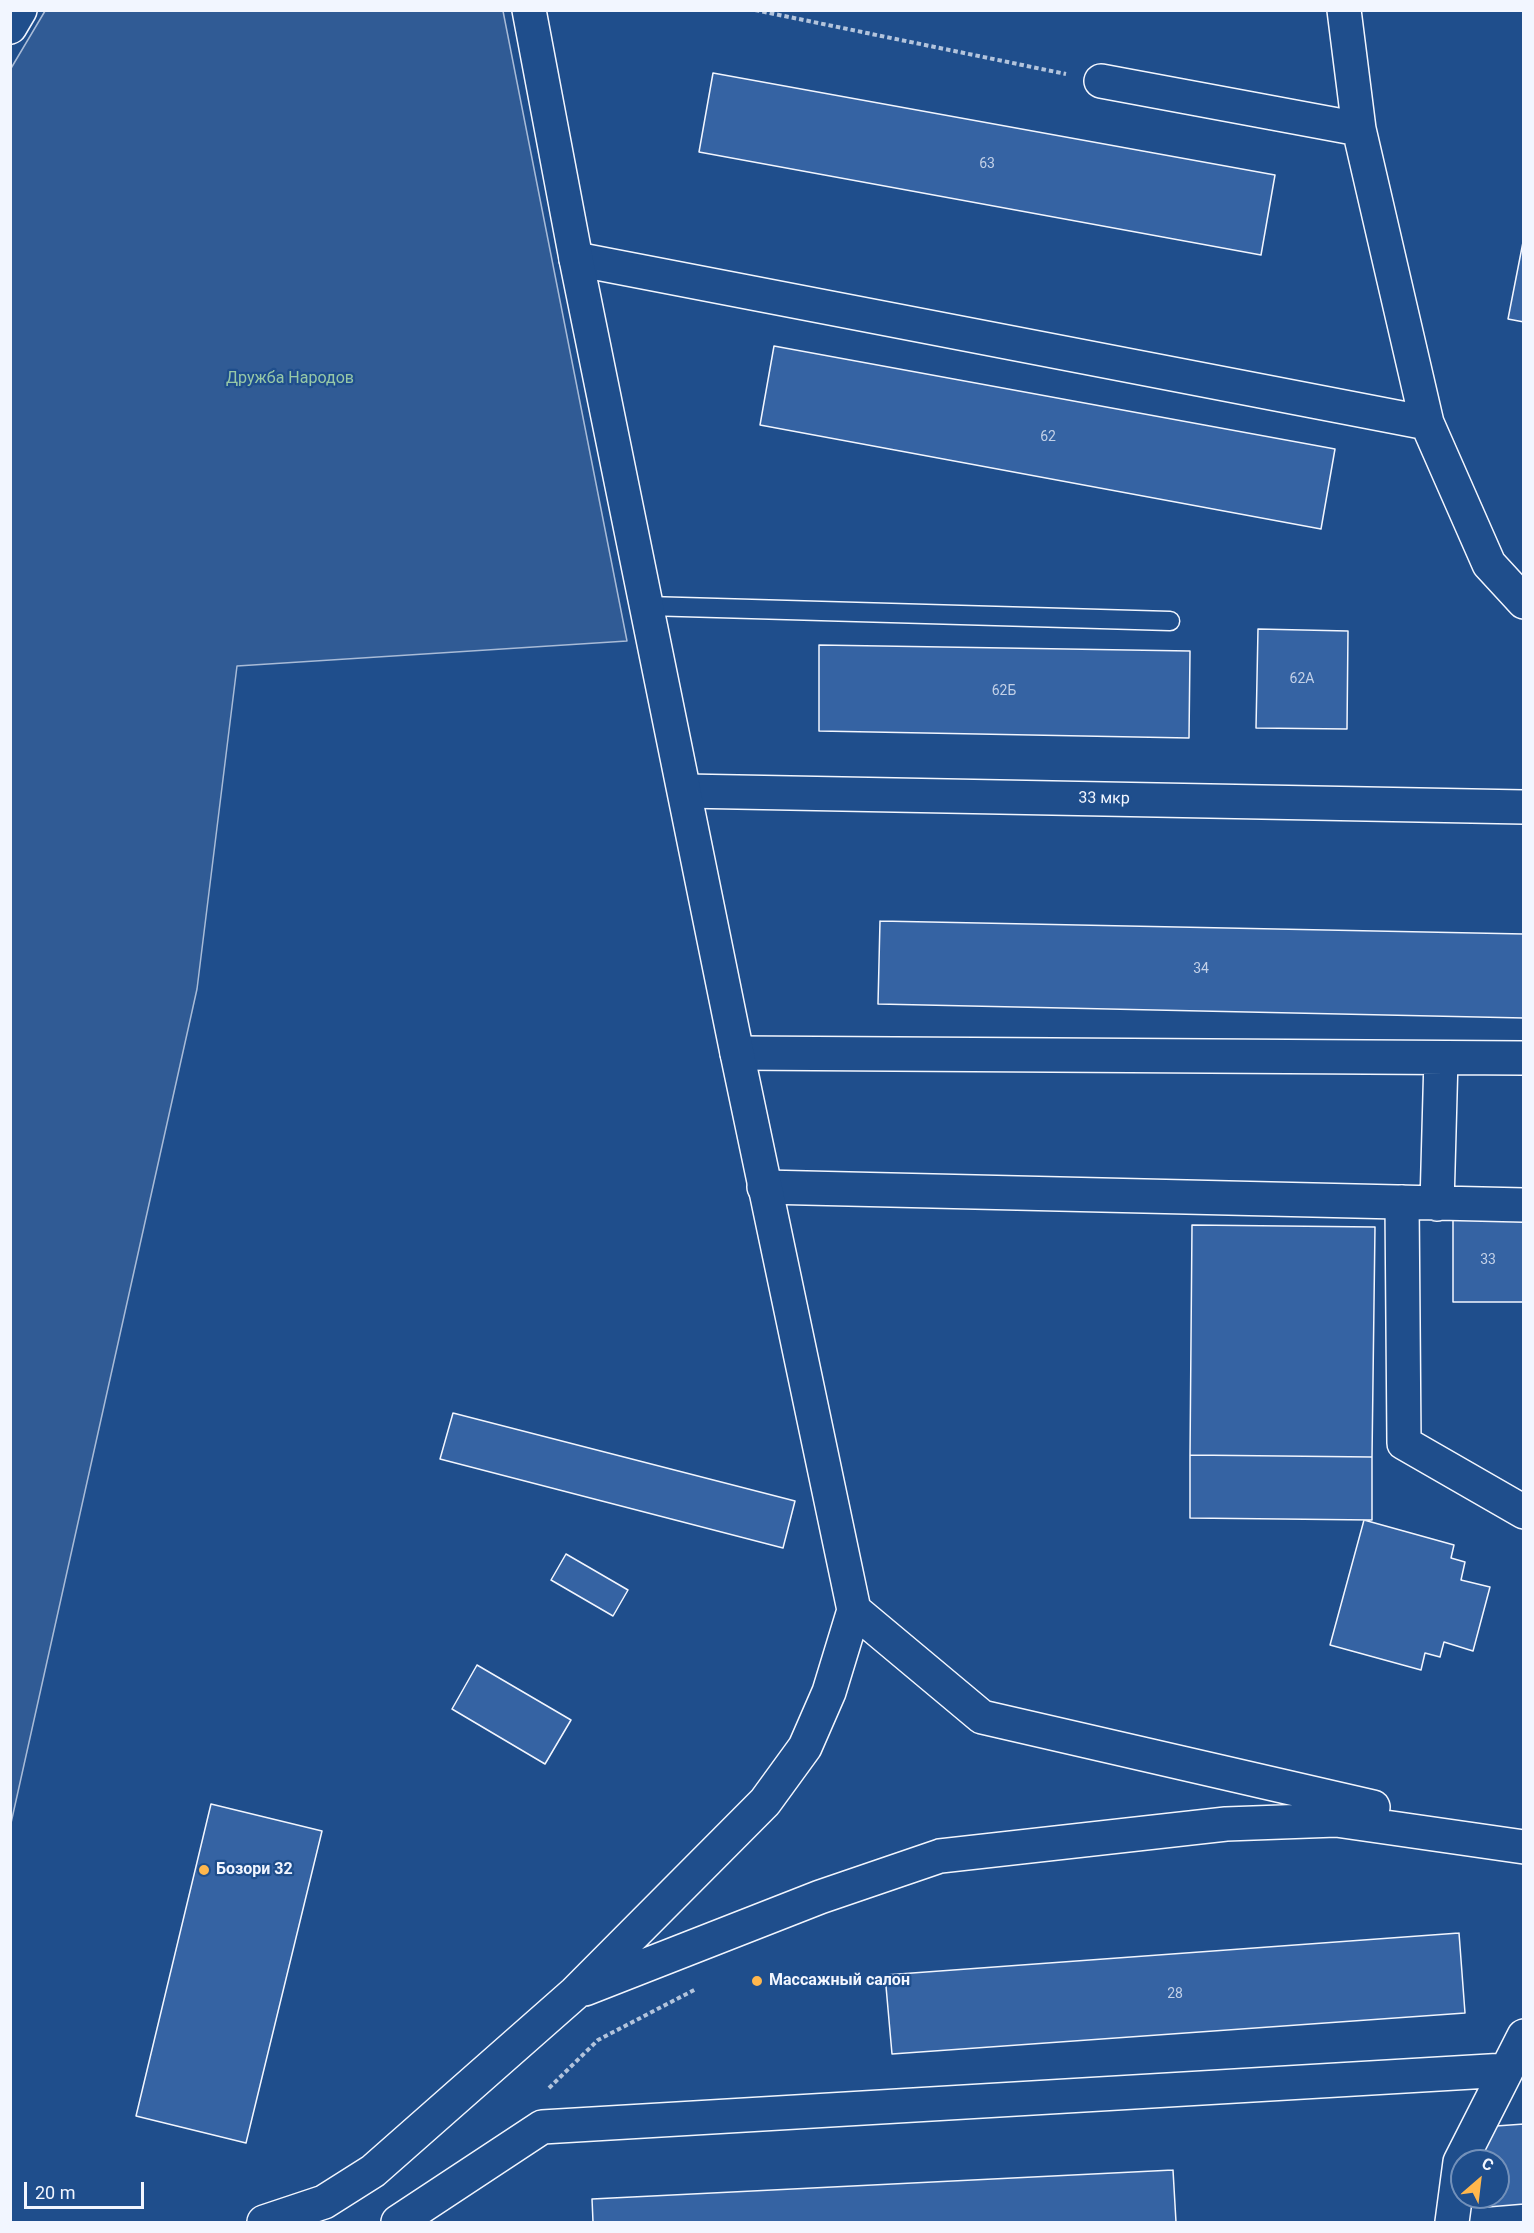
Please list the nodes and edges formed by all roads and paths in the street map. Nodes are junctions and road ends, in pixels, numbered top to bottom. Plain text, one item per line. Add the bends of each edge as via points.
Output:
1 (20, 10) edge
2 (529, 10) edge
3 (755, 10) edge
4 (1344, 10) edge
5 (10, 27) edge
6 (1101, 81) joint
7 (1359, 129) junction
8 (576, 259) junction
9 (1427, 423) junction
10 (1524, 602) edge
11 (647, 606) junction
12 (1170, 621) dead end
13 (685, 791) junction
14 (1524, 807) edge
15 (737, 1053) junction
16 (1441, 1058) junction
17 (1524, 1058) edge
18 (764, 1186) junction
19 (1402, 1202) junction
20 (1437, 1204) junction
21 (1524, 1205) edge
22 (1524, 1512) edge
23 (854, 1610) junction
24 (1524, 1842) edge
25 (1524, 1847) edge
26 (701, 1986) dead end
27 (575, 1993) junction
28 (1524, 2036) edge
29 (1506, 2070) junction
30 (548, 2089) dead end
31 (1508, 2099) edge
32 (309, 2215) edge
33 (264, 2223) edge
34 (398, 2223) edge
35 (1452, 2223) edge

1 - 5 street
2 - 8 street
3 - 6 path
4 - 7 street
6 - 7 street
7 - 9 street
8 - 9 street
8 - 11 street
9 - 10 street via 1489,564
11 - 12 lane
11 - 13 street
13 - 14 street, 33 мкр
13 - 15 street
15 - 16 street
15 - 18 street
16 - 17 street
16 - 20 street
18 - 19 street
18 - 23 street
19 - 20 street
19 - 22 street via 1404,1443
20 - 21 street
23 - 24 street via 982,1717
23 - 27 street via 829,1692 805,1747 765,1802
25 - 27 street via 1336,1820 1226,1824 940,1856 820,1897
26 - 30 path via 598,2040
27 - 32 street via 374,2171
28 - 29 street
29 - 31 street
29 - 34 street via 542,2127
31 - 35 street via 1460,2162
32 - 33 street

